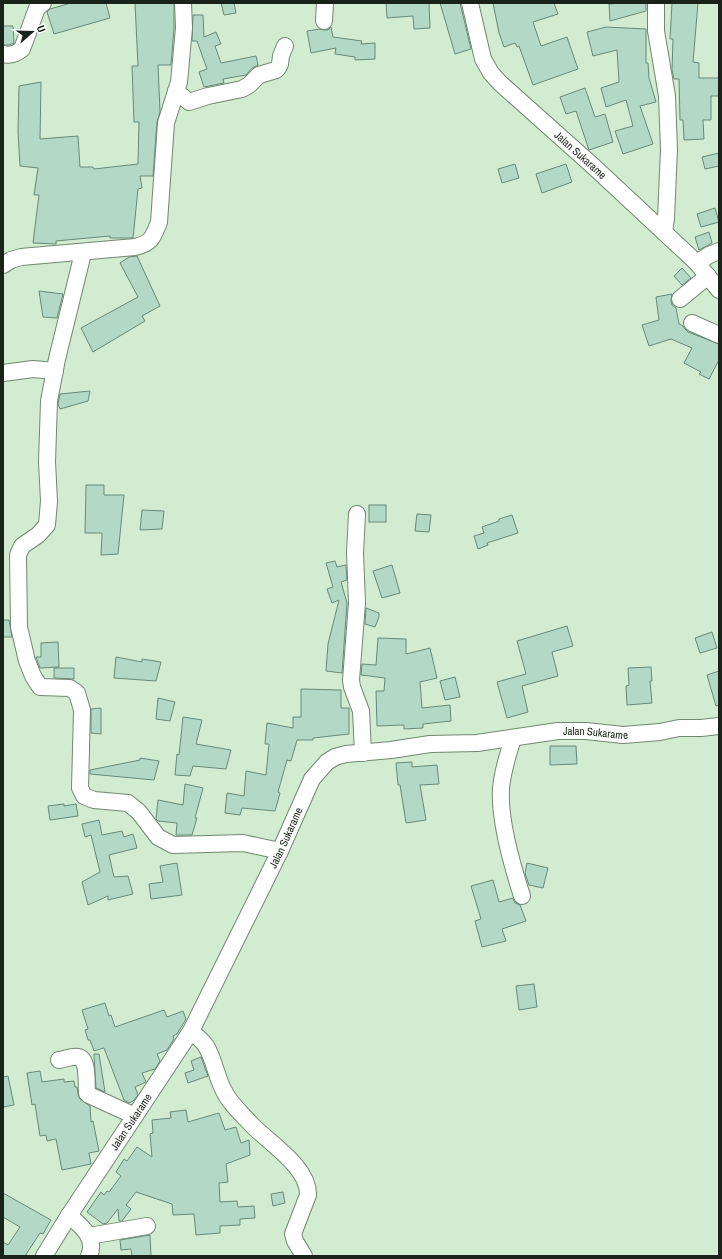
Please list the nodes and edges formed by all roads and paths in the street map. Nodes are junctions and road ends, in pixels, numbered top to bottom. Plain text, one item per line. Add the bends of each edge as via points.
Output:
1 (43, 3) edge
2 (182, 3) edge
3 (325, 3) edge
4 (470, 3) edge
5 (656, 3) edge
6 (324, 21) dead end
7 (285, 46) dead end
8 (3, 54) edge
9 (176, 91) junction
10 (664, 232) junction
11 (719, 251) edge
12 (83, 253) junction
13 (697, 263) junction
14 (3, 265) edge
15 (708, 276) junction
16 (719, 290) edge
17 (680, 299) dead end
18 (692, 323) dead end
19 (719, 335) edge
20 (55, 371) junction
21 (3, 373) edge
22 (357, 514) dead end
23 (719, 726) edge
24 (513, 738) junction
25 (363, 752) junction
26 (280, 851) junction
27 (522, 896) dead end
28 (191, 1031) junction
29 (59, 1060) dead end
30 (135, 1116) junction
31 (69, 1215) junction
32 (147, 1226) dead end
33 (89, 1236) junction
34 (44, 1256) edge
35 (89, 1256) edge
36 (304, 1256) edge

1 - 8 street via 37,8 22,49 17,53
2 - 9 street via 184,28
3 - 6 street
4 - 10 street, Jalan Sukarame via 483,59 491,73
5 - 10 street via 656,31 666,96 668,150
7 - 9 street via 278,68 259,75 242,89 189,102
9 - 12 street via 166,123 159,222 153,237 145,244 135,247
10 - 13 street, Jalan Sukarame
11 - 13 street
12 - 14 street via 21,257
12 - 20 street
13 - 15 street, Jalan Sukarame
15 - 16 street, Jalan Sukarame
15 - 17 street
18 - 19 street
20 - 21 street via 33,369
20 - 26 street via 49,401 47,524 38,535 22,546 18,555 19,627 27,661 40,687 70,688 76,693 82,710 80,788 84,796 94,800 128,802 158,837 173,845 243,844
22 - 25 street via 357,603 351,680 361,711
23 - 24 street, Jalan Sukarame via 623,734 558,731
24 - 25 street, Jalan Sukarame
24 - 27 street via 502,778 501,798 513,868
25 - 26 street, Jalan Sukarame via 335,757 315,774
26 - 28 street, Jalan Sukarame
28 - 30 street, Jalan Sukarame
28 - 36 street via 205,1045 212,1058 223,1091 254,1127 291,1161 304,1178 308,1195 293,1234
29 - 30 street via 70,1057 82,1059 86,1066 87,1093
30 - 31 street, Jalan Sukarame
31 - 33 street
31 - 34 street, Jalan Sukarame
32 - 33 street
33 - 35 street

